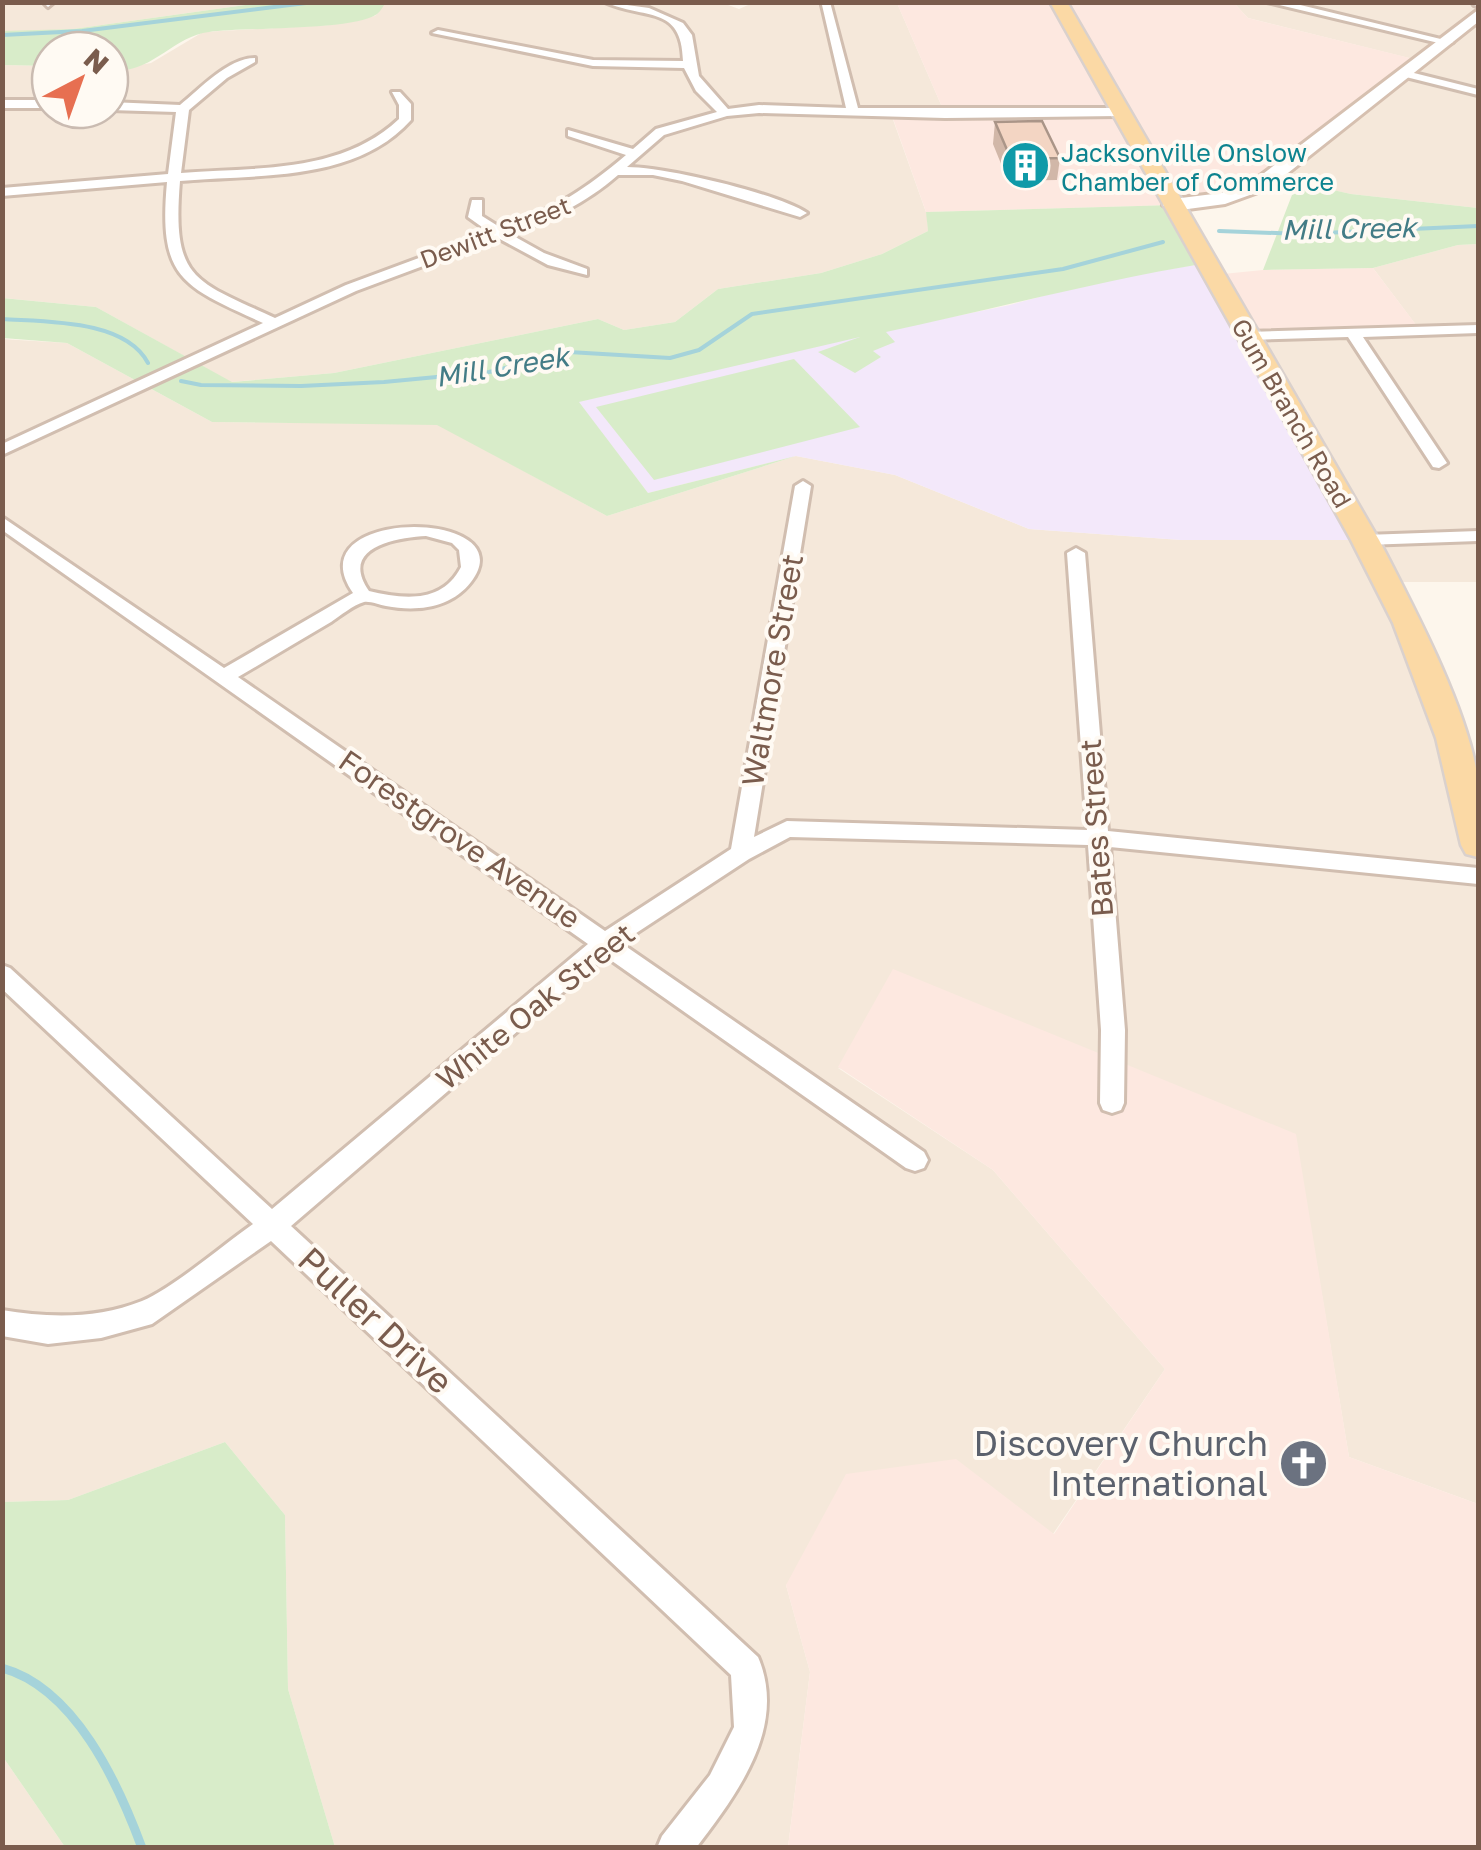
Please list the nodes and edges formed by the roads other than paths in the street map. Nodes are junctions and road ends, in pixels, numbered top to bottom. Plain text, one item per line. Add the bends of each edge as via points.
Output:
1 (610, 2) edge
2 (1058, 2) edge
3 (1272, 2) edge
4 (826, 5) dead end
5 (1478, 16) edge
6 (438, 32) dead end
7 (1447, 42) junction
8 (251, 60) dead end
9 (687, 64) junction
10 (1406, 74) junction
11 (1478, 92) edge
12 (396, 95) dead end
13 (2, 104) edge
14 (30, 104) edge
15 (130, 107) edge
16 (182, 109) junction
17 (852, 112) junction
18 (1119, 112) junction
19 (726, 113) junction
20 (572, 133) dead end
21 (632, 153) junction
22 (612, 170) junction
23 (173, 180) junction
24 (4, 194) edge
25 (477, 203) dead end
26 (1173, 205) junction
27 (800, 213) dead end
28 (500, 233) junction
29 (582, 272) dead end
30 (275, 323) junction
31 (1478, 330) edge
32 (1353, 333) junction
33 (1248, 336) junction
34 (2, 450) edge
35 (1440, 463) dead end
36 (803, 486) dead end
37 (2, 522) edge
38 (1478, 536) edge
39 (1365, 540) junction
40 (1076, 553) dead end
41 (363, 595) junction
42 (227, 675) junction
43 (1097, 838) junction
44 (1478, 845) edge
45 (742, 853) junction
46 (1478, 876) edge
47 (606, 941) junction
48 (2, 974) edge
49 (1112, 1103) dead end
50 (915, 1160) dead end
51 (274, 1224) junction
52 (2, 1323) edge
53 (674, 1848) edge

1 - 9 street via 683,26 690,41
2 - 18 main road, Gum Branch Road
3 - 7 street
4 - 17 street
5 - 7 street
6 - 9 street via 592,63
7 - 10 street
8 - 16 street
9 - 19 street
10 - 11 street
10 - 26 street via 1262,184 1226,198
12 - 23 street via 405,104 405,120 394,131 324,165
13 - 14 street
15 - 16 street
16 - 23 street
17 - 18 street, Dewitt Street
17 - 19 street, Dewitt Street
18 - 26 main road, Gum Branch Road
19 - 21 street, Dewitt Street via 660,132
20 - 21 street
21 - 22 street, Dewitt Street
22 - 27 street via 684,178
22 - 28 street, Dewitt Street via 557,212
23 - 24 street
23 - 30 street via 174,252 185,276
25 - 28 street via 476,217
26 - 33 main road, Gum Branch Road
28 - 29 street via 553,265
28 - 30 street, Dewitt Street
30 - 34 street, Dewitt Street
31 - 32 street
32 - 33 street
32 - 35 street
33 - 39 main road, Gum Branch Road
36 - 45 street, Waltmore Street
37 - 42 street, Forestgrove Avenue
38 - 39 street
39 - 44 main road, Gum Branch Road via 1408,623 1452,738
40 - 43 street, Bates Street
41 - 41 street via 407,604 433,600 464,582 471,555 441,533 390,534 360,549 348,568 350,582
41 - 42 street
42 - 47 street, Forestgrove Avenue
43 - 45 street, White Oak Street via 787,829
43 - 46 street, White Oak Street
43 - 49 street, Bates Street via 1113,1030
45 - 47 street, White Oak Street
47 - 50 street, Forestgrove Avenue
47 - 51 street, White Oak Street
48 - 51 street, Puller Drive
51 - 52 street, White Oak Street via 152,1311 48,1331
51 - 53 street, Puller Drive via 746,1668 750,1729 722,1787

